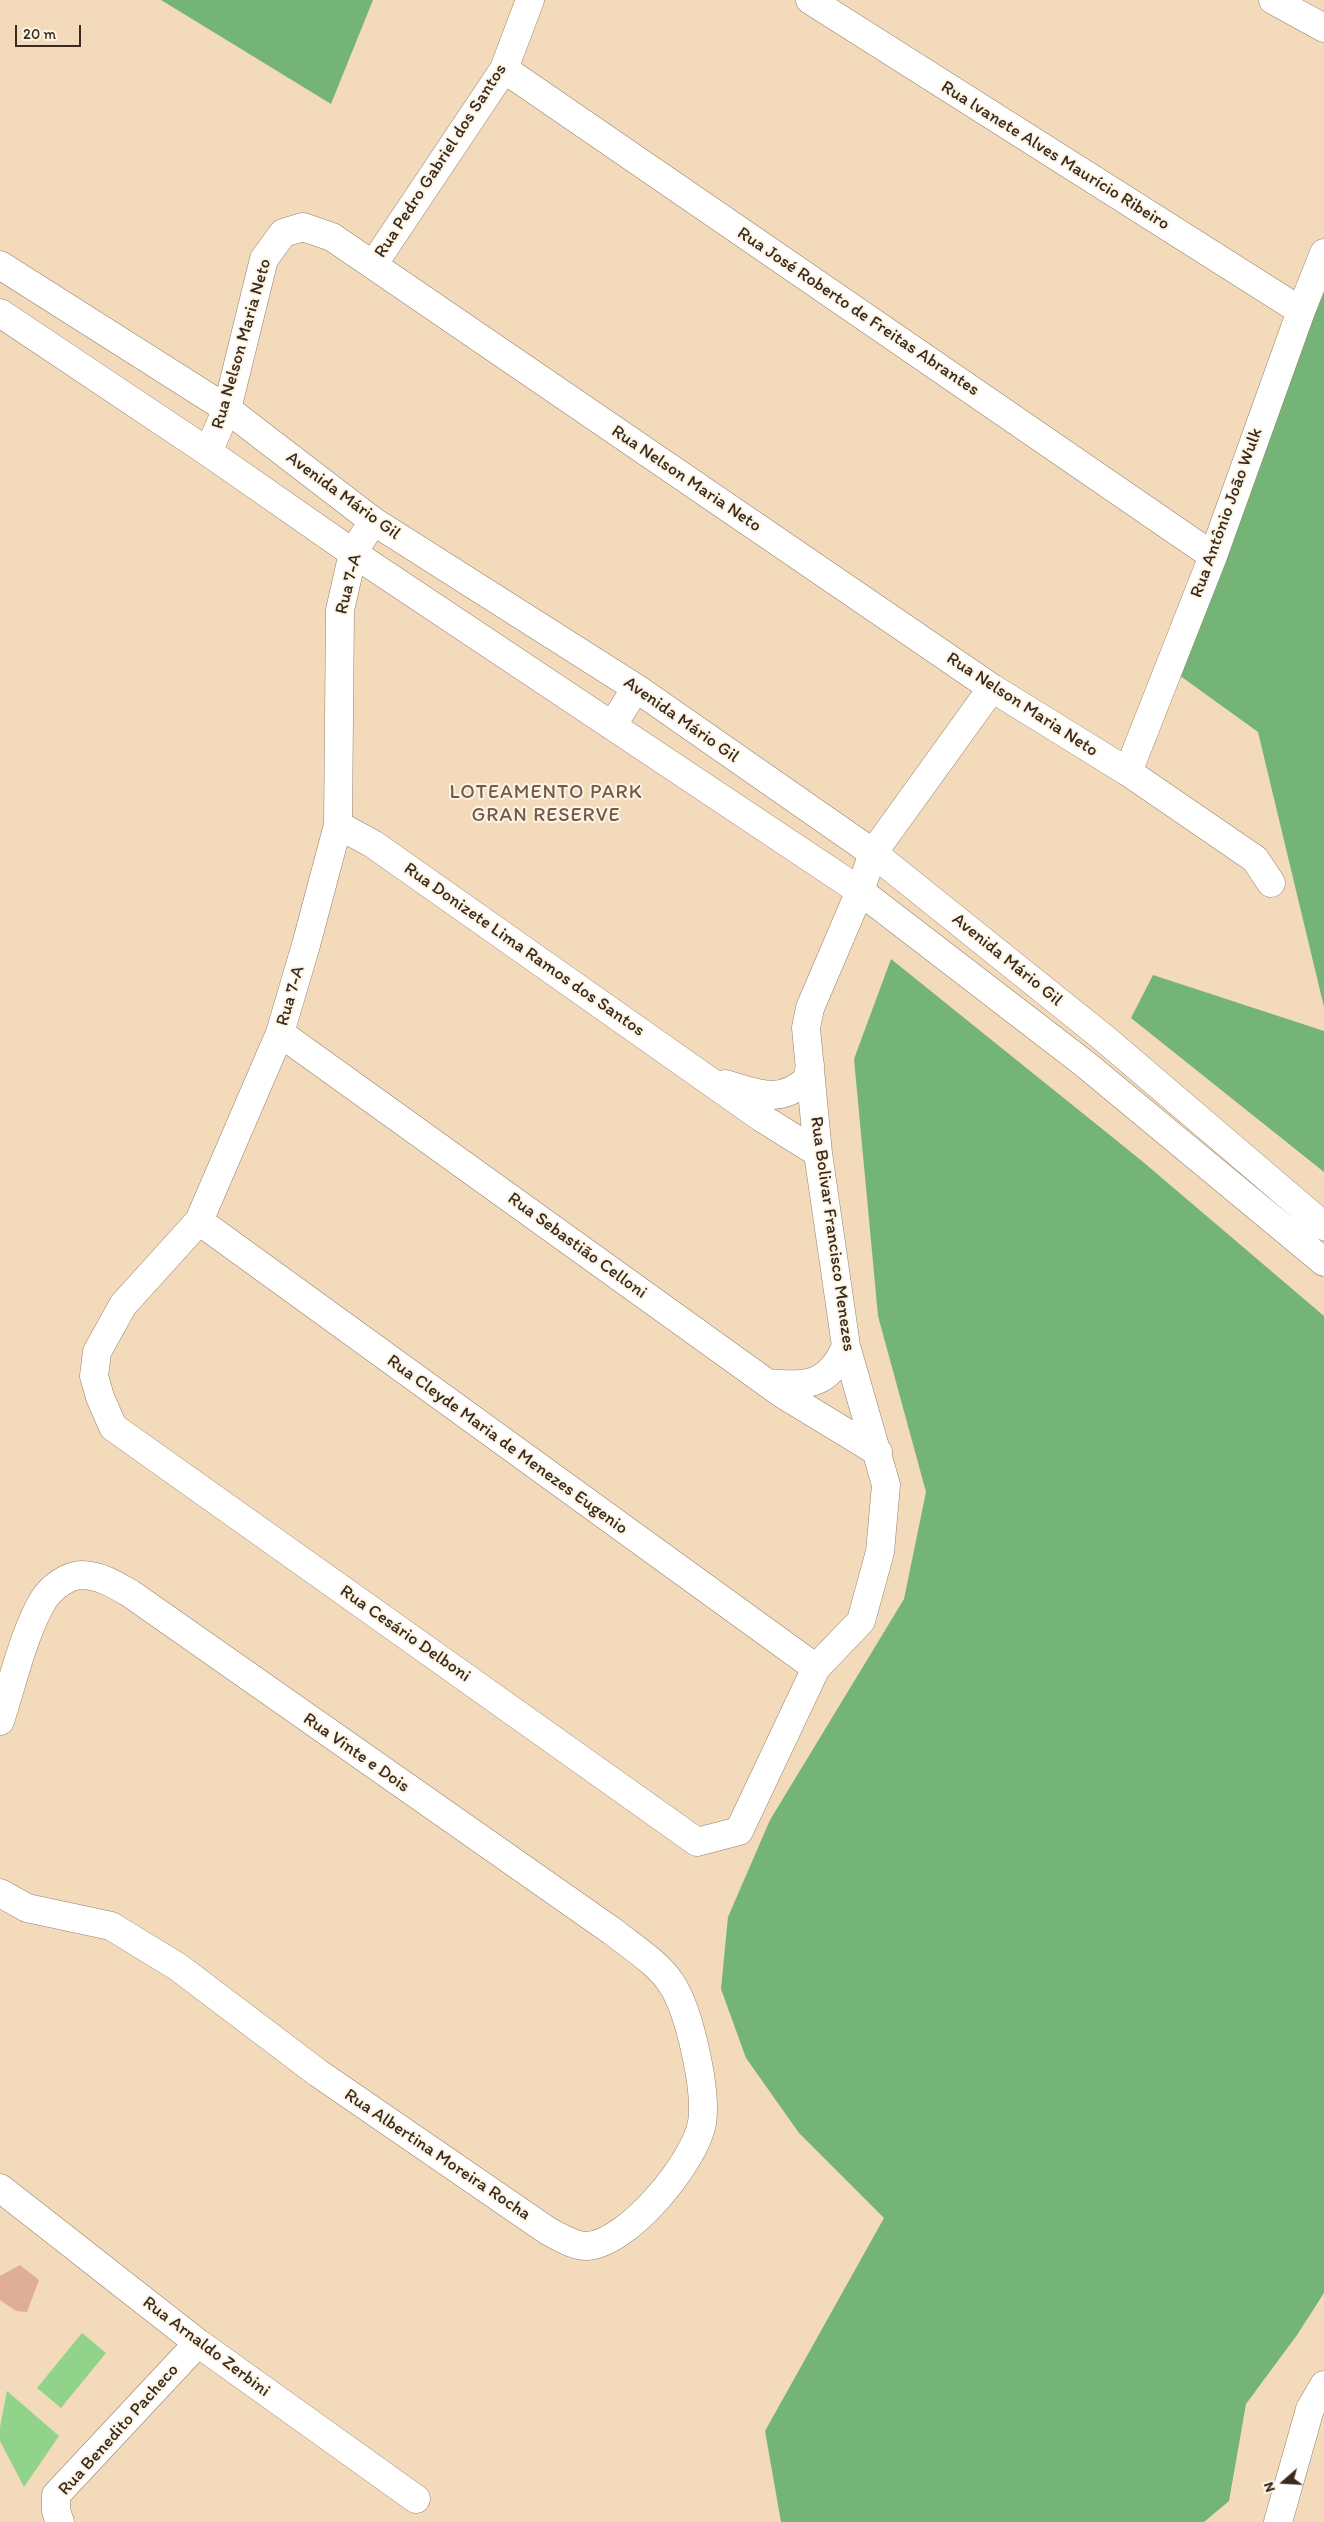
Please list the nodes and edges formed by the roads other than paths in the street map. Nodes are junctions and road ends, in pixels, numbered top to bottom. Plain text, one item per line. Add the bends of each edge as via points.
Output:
1 (530, 0) edge
2 (810, 0) edge
3 (1273, 0) edge
4 (1324, 28) edge
5 (504, 69) junction
6 (1324, 253) edge
7 (373, 265) junction
8 (8, 271) edge
9 (0, 306) edge
10 (1300, 311) junction
11 (0, 313) edge
12 (226, 409) junction
13 (208, 452) junction
14 (373, 521) junction
15 (353, 553) junction
16 (1213, 556) junction
17 (636, 688) junction
18 (992, 688) junction
19 (612, 726) junction
20 (1128, 772) junction
21 (338, 825) junction
22 (873, 853) junction
23 (1271, 883) dead end
24 (860, 891) junction
25 (280, 1033) junction
26 (1106, 1039) junction
27 (1085, 1064) junction
28 (810, 1065) junction
29 (707, 1079) junction
30 (818, 1153) junction
31 (199, 1221) junction
32 (1320, 1242) edge
33 (846, 1346) junction
34 (767, 1383) junction
35 (113, 1427) joint
36 (878, 1452) junction
37 (816, 1668) junction
38 (0, 1721) edge
39 (697, 1842) joint
40 (0, 1893) edge
41 (660, 1969) joint
42 (0, 2188) edge
43 (198, 2343) junction
44 (1324, 2386) edge
45 (416, 2498) dead end
46 (60, 2522) edge
47 (1278, 2522) edge

1 - 5 street, Rua Pedro Gabriel dos Santos
2 - 10 street, Rua lvanete Alves Maurício Ribeiro
3 - 4 street
5 - 7 street, Rua Pedro Gabriel dos Santos
5 - 16 street, Rua José Roberto de Freitas Abrantes
6 - 10 street, Rua Antônio João Wulk
7 - 12 street, Rua Nelson Maria Neto via 332,237 303,227 283,233 264,259
7 - 18 street, Rua Nelson Maria Neto
8 - 9 street
8 - 12 street, Avenida Mário Gil
10 - 16 street, Rua Antônio João Wulk
11 - 13 street, Avenida Mário Gil
12 - 13 street, Rua Nelson Maria Neto
12 - 14 street, Avenida Mário Gil
13 - 15 street, Avenida Mário Gil
14 - 15 street, Rua 7-A
14 - 17 street, Avenida Mário Gil
15 - 19 street, Avenida Mário Gil
15 - 21 street, Rua 7-A via 340,610
16 - 20 street, Rua Antônio João Wulk
17 - 19 street
17 - 22 street, Avenida Mário Gil
18 - 20 street, Rua Nelson Maria Neto
18 - 22 street, Rua Bolivar Francisco Menezes
19 - 24 street, Avenida Mário Gil
20 - 23 street, Rua Nelson Maria Neto via 1255,859
21 - 25 street, Rua 7-A
21 - 29 street, Rua Donizete Lima Ramos dos Santos via 372,844
22 - 24 street, Rua Bolivar Francisco Menezes
22 - 26 street, Avenida Mário Gil
24 - 27 street, Avenida Mário Gil
24 - 28 street, Rua Bolivar Francisco Menezes via 810,1008 806,1028
25 - 31 street, Rua 7-A
25 - 34 street, Rua Sebastião Celloni
26 - 27 street
26 - 32 street, Avenida Mário Gil
27 - 32 street, Avenida Mário Gil
28 - 29 street via 808,1080 795,1091 778,1096
28 - 30 street, Rua Bolivar Francisco Menezes
29 - 30 street, Rua Donizete Lima Ramos dos Santos
30 - 33 street, Rua Bolivar Francisco Menezes
31 - 35 street, Rua 7-A via 123,1305 97,1352 94,1376
31 - 37 street, Rua Cleyde Maria de Menezes Eugenio
33 - 34 street via 839,1362 813,1383 796,1386
33 - 36 street, Rua Bolivar Francisco Menezes
34 - 36 street, Rua Sebastião Celloni
35 - 39 street, Rua Cesário Delboni
36 - 37 street, Rua Bolivar Francisco Menezes via 886,1485 880,1552 866,1604 860,1621
37 - 39 street, Rua Bolivar Francisco Menezes via 739,1831
38 - 41 street, Rua Vinte e Dois via 33,1622 45,1598 60,1583 80,1575 109,1582 131,1594 612,1931
40 - 41 street, Rua Albertina Moreira Rocha via 27,1908 111,1926 178,1967 318,2073 548,2231 585,2246 605,2242 625,2229 680,2172 697,2141 703,2097 696,2055 681,2002
42 - 43 street, Rua Arnaldo Zerbini
43 - 45 street, Rua Arnaldo Zerbini
43 - 46 street, Rua Benedito Pacheco via 56,2495
44 - 47 street via 1310,2409

